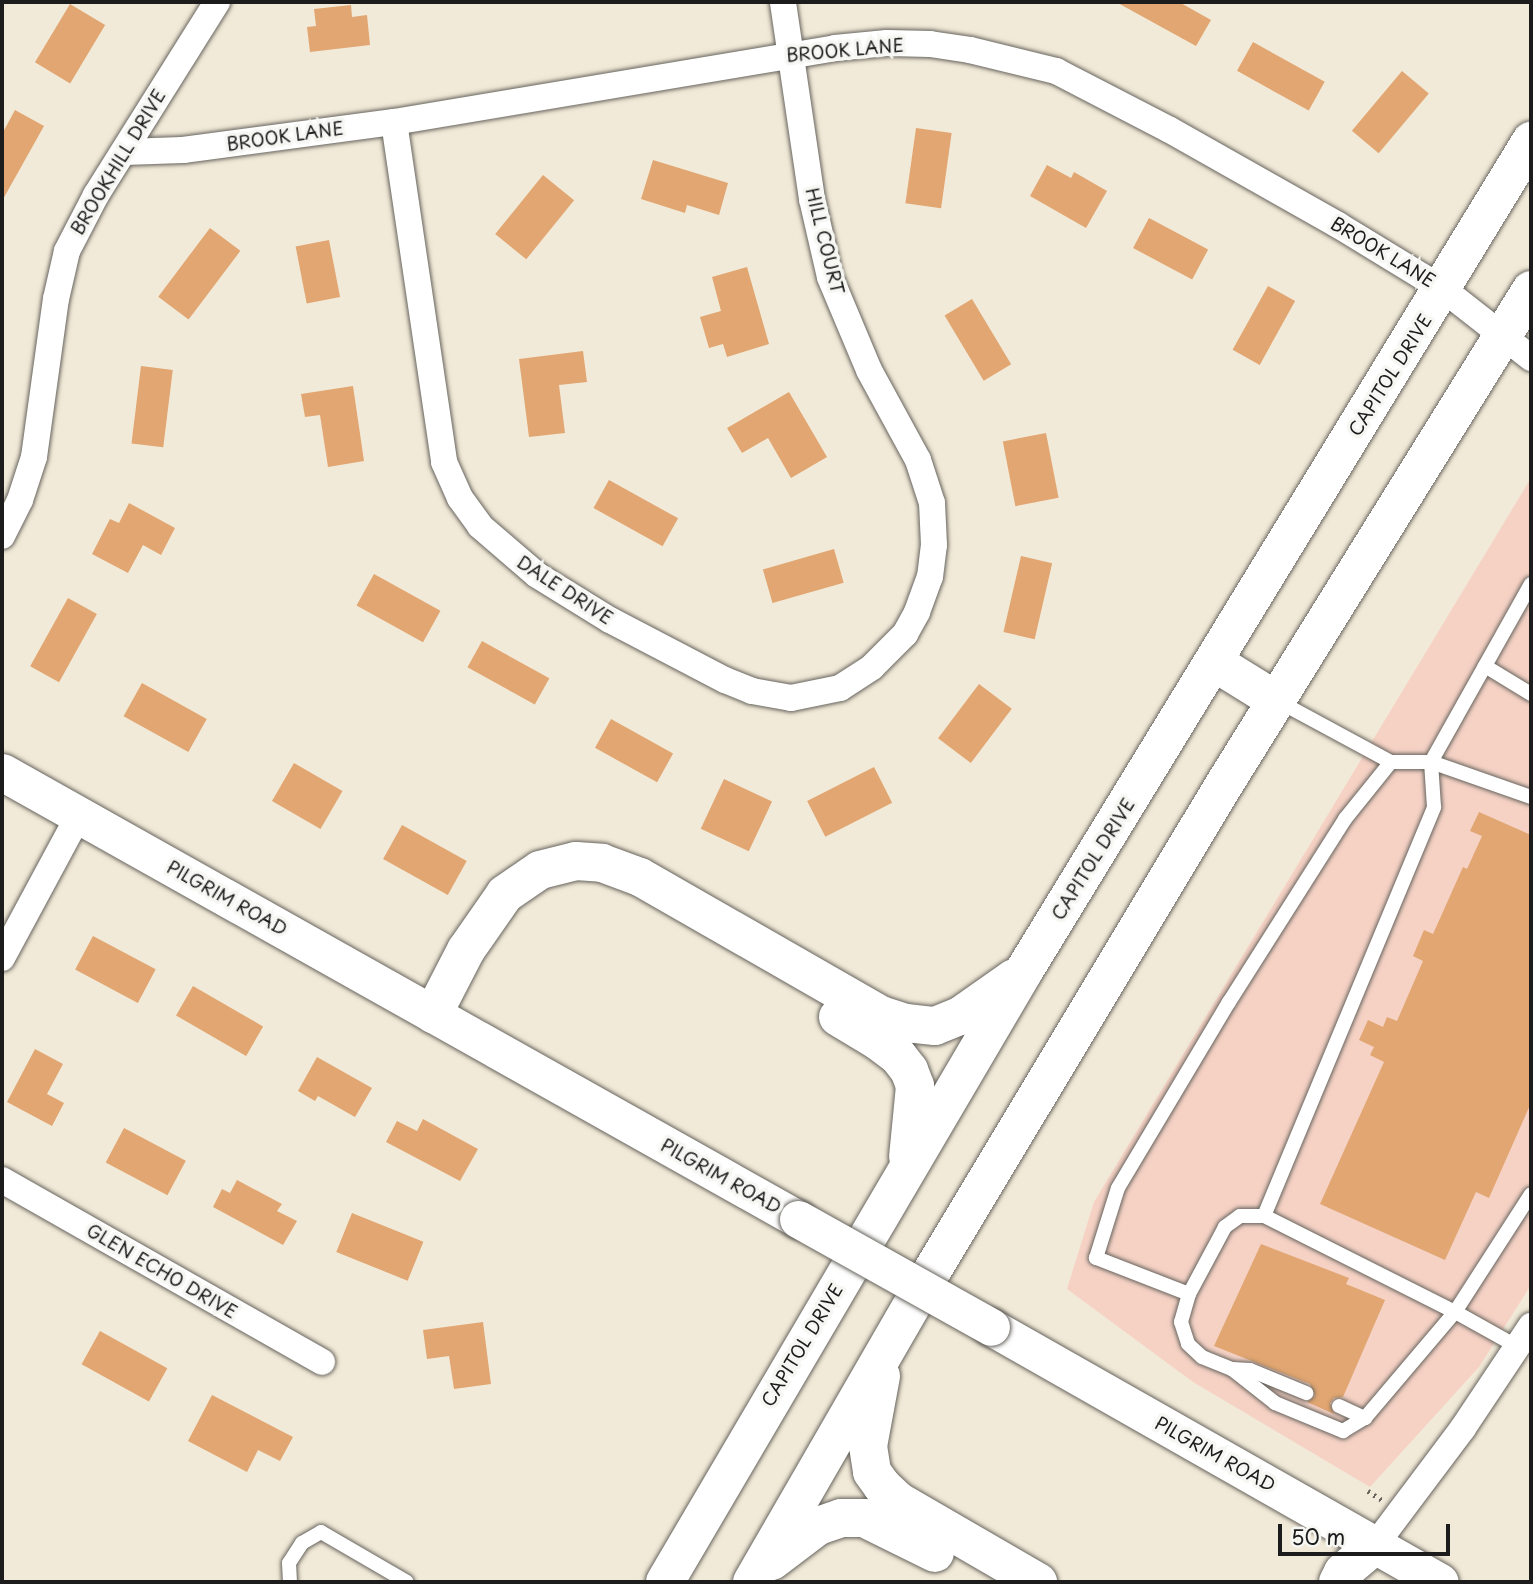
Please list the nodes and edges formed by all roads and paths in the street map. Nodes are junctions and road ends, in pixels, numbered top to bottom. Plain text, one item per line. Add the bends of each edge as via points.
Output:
1 (217, 2) edge
2 (783, 2) edge
3 (790, 54) junction
4 (394, 122) junction
5 (1531, 141) edge
6 (124, 152) junction
7 (1443, 289) junction
8 (1531, 290) edge
9 (1518, 347) edge
10 (2, 536) edge
11 (934, 545) joint
12 (1531, 584) edge
13 (1214, 662) junction
14 (1485, 666) junction
15 (1531, 694) edge
16 (1277, 701) junction
17 (1391, 762) junction
18 (1431, 762) junction
19 (2, 772) edge
20 (1531, 797) edge
21 (79, 815) junction
22 (2, 958) edge
23 (1024, 971) junction
24 (444, 1020) junction
25 (905, 1171) junction
26 (2, 1181) edge
27 (1531, 1194) edge
28 (1264, 1216) junction
29 (1189, 1294) junction
30 (1455, 1311) junction
31 (1524, 1336) edge
32 (886, 1349) junction
33 (322, 1362) dead end
34 (1232, 1369) junction
35 (1306, 1392) dead end
36 (1339, 1406) dead end
37 (1365, 1418) junction
38 (1376, 1545) junction
39 (754, 1578) edge
40 (290, 1582) edge
41 (407, 1582) edge
42 (665, 1582) edge
43 (987, 1582) edge
44 (1038, 1582) edge
45 (1338, 1582) edge
46 (1373, 1582) edge
47 (1440, 1582) edge

1 - 6 street, BROOKHILL DRIVE
2 - 3 street, HILL COURT
3 - 4 street, BROOK LANE
3 - 7 street, BROOK LANE via 887,43 930,44 1008,57 1056,72 1182,136
3 - 11 street, HILL COURT via 812,199 830,278 869,370 918,460 932,503
4 - 6 street, BROOK LANE via 183,150
4 - 11 street, DALE DRIVE via 444,462 460,498 480,526 537,575 610,620 725,680 772,696 810,696 853,681 905,634 930,577
5 - 7 main road, CAPITOL DRIVE
6 - 10 street, BROOKHILL DRIVE via 67,251 34,457
7 - 9 street, BROOK LANE
7 - 13 main road, CAPITOL DRIVE
8 - 9 main road
9 - 16 main road
12 - 14 lane
13 - 16 main road
13 - 23 main road, CAPITOL DRIVE
14 - 15 lane
14 - 18 lane
16 - 17 lane
16 - 32 main road
17 - 18 lane
17 - 29 lane via 1345,819 1118,1188 1096,1258
18 - 20 lane
18 - 28 lane via 1434,807
19 - 21 main road, PILGRIM ROAD
21 - 22 street
21 - 24 main road, PILGRIM ROAD
23 - 24 main road via 960,1016 935,1026 906,1023 881,1015 640,877 602,863 576,861 540,870 505,894 466,950
23 - 25 main road, CAPITOL DRIVE
24 - 25 main road via 529,902 570,885 613,888 853,1025 898,1056 915,1086
24 - 38 main road, PILGRIM ROAD, bridge
25 - 42 main road, CAPITOL DRIVE
26 - 33 street, GLEN ECHO DRIVE
27 - 30 lane
28 - 29 lane via 1240,1216 1226,1227
28 - 30 lane
29 - 34 lane via 1181,1322 1188,1344 1202,1357
30 - 31 lane
30 - 37 lane
31 - 38 street via 1464,1428
32 - 39 main road
32 - 44 main road via 868,1446 872,1472 881,1486 898,1502
34 - 35 lane via 1250,1370
34 - 37 lane via 1275,1403 1334,1429 1343,1430
36 - 37 lane
38 - 45 main road via 1343,1572
38 - 46 main road
38 - 47 main road, PILGRIM ROAD
39 - 43 main road via 818,1526 841,1518 864,1518
40 - 41 lane via 289,1563 302,1542 321,1532

